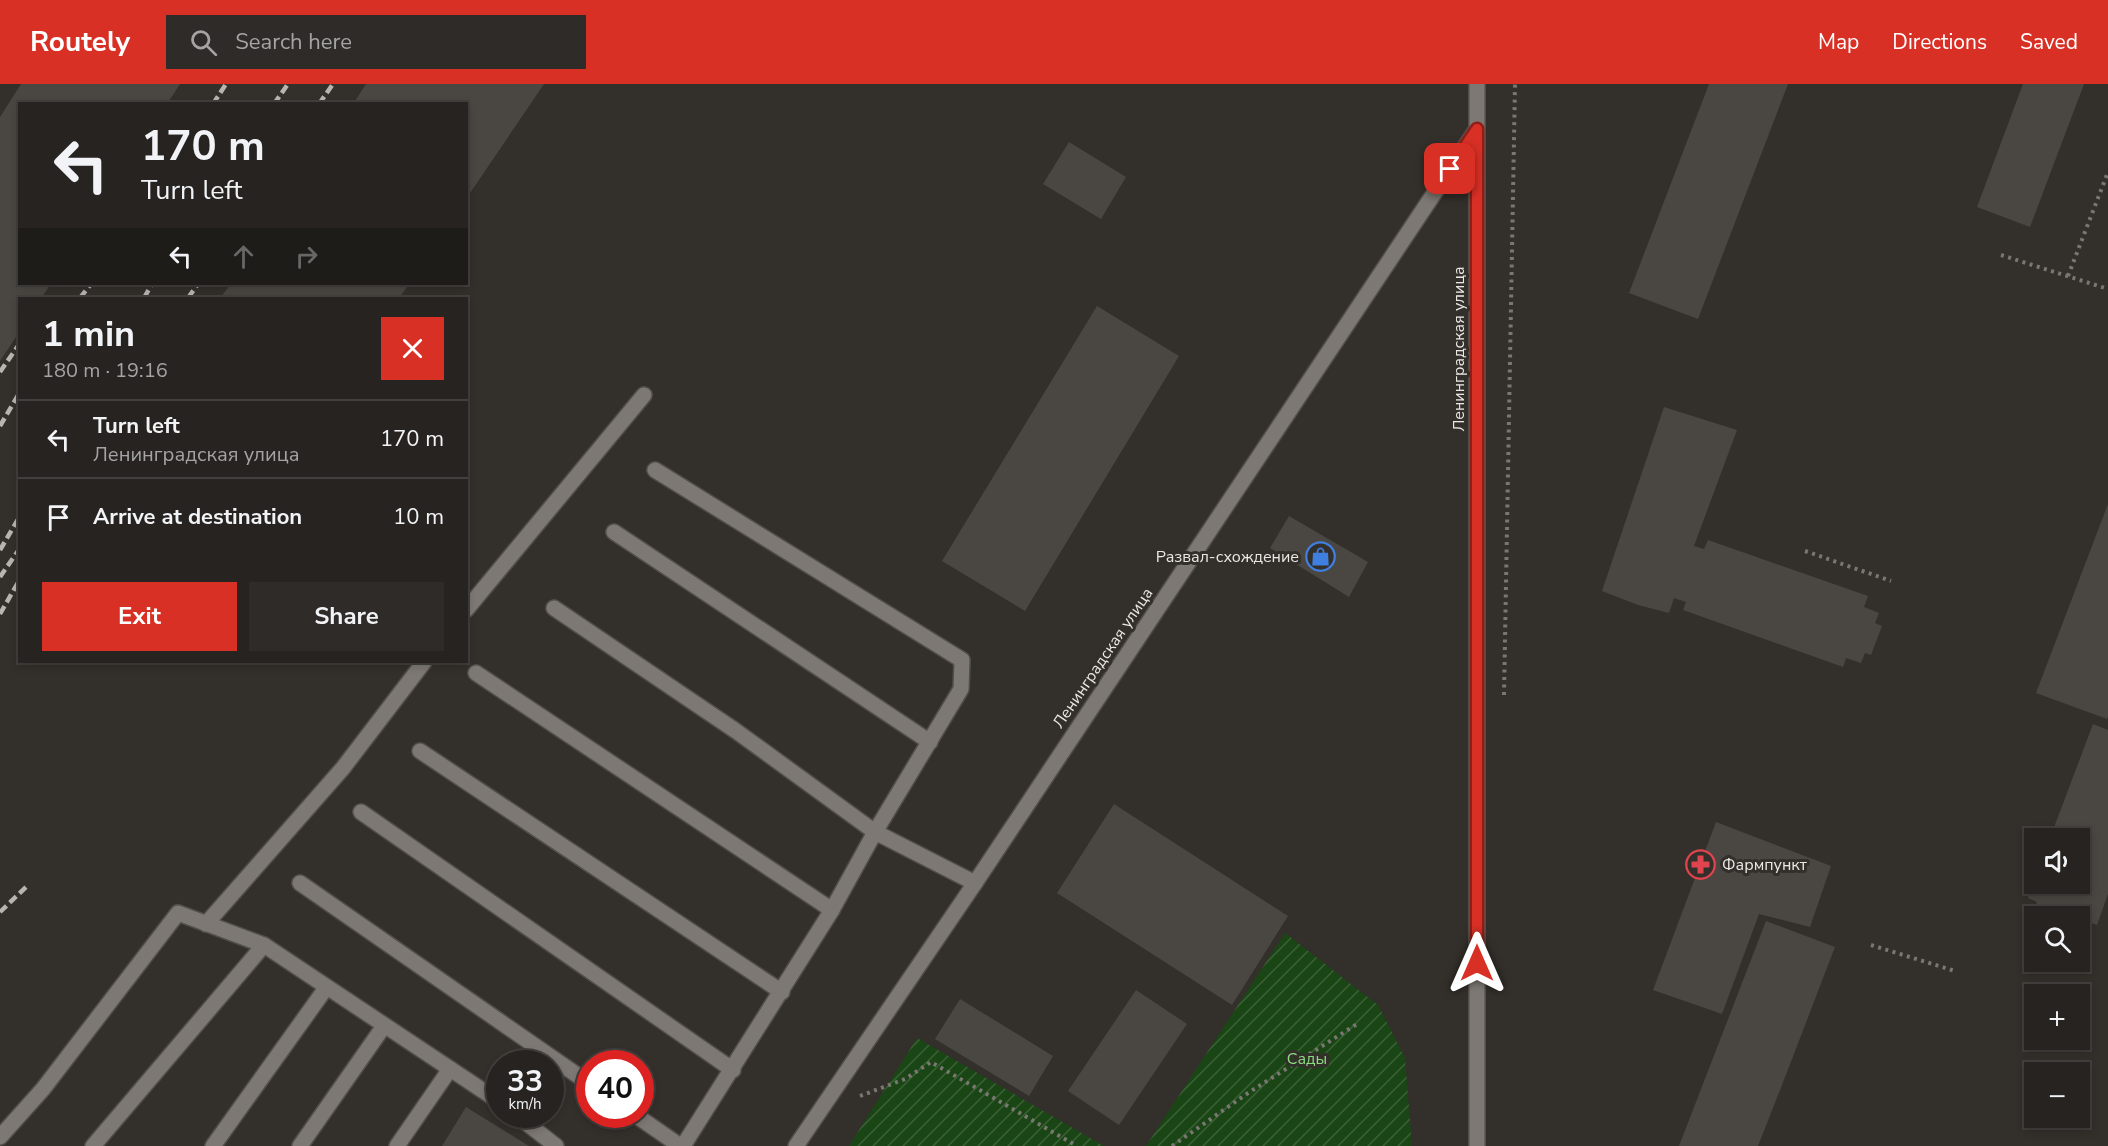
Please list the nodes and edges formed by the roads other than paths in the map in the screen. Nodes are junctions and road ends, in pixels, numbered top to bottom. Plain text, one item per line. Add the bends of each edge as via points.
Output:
1 (1478, 84) edge
2 (1477, 129) junction
3 (644, 395) dead end
4 (655, 470) dead end
5 (614, 532) dead end
6 (468, 608) edge
7 (554, 608) dead end
8 (423, 663) edge
9 (476, 673) dead end
10 (930, 742) junction
11 (420, 751) dead end
12 (361, 812) dead end
13 (875, 832) junction
14 (300, 883) dead end
15 (975, 883) junction
16 (832, 910) junction
17 (206, 924) junction
18 (264, 945) junction
19 (326, 988) junction
20 (782, 992) junction
21 (384, 1026) junction
22 (450, 1069) junction
23 (733, 1070) junction
24 (576, 1074) edge
25 (486, 1093) edge
26 (533, 1128) edge
27 (654, 1128) edge
28 (0, 1137) edge
29 (93, 1146) edge
30 (213, 1146) edge
31 (300, 1146) edge
32 (396, 1146) edge
33 (556, 1146) edge
34 (681, 1146) edge
35 (796, 1146) edge
36 (1477, 1146) edge

1 - 2 street, Ленинградская улица
2 - 15 street, Ленинградская улица
2 - 36 street, Ленинградская улица
3 - 6 street
4 - 10 street via 962,660 961,689
5 - 10 street
7 - 13 street via 736,731
8 - 17 street via 343,768
9 - 16 street
10 - 13 street
11 - 20 street
12 - 23 street
13 - 15 street
13 - 16 street
14 - 24 street
15 - 35 street, Ленинградская улица
16 - 20 street
17 - 18 street
17 - 28 street via 178,914 43,1089
18 - 19 street
18 - 29 street
19 - 21 street
19 - 30 street
20 - 23 street
21 - 22 street
21 - 31 street
22 - 25 street
22 - 32 street
23 - 34 street
26 - 33 street
27 - 34 street

